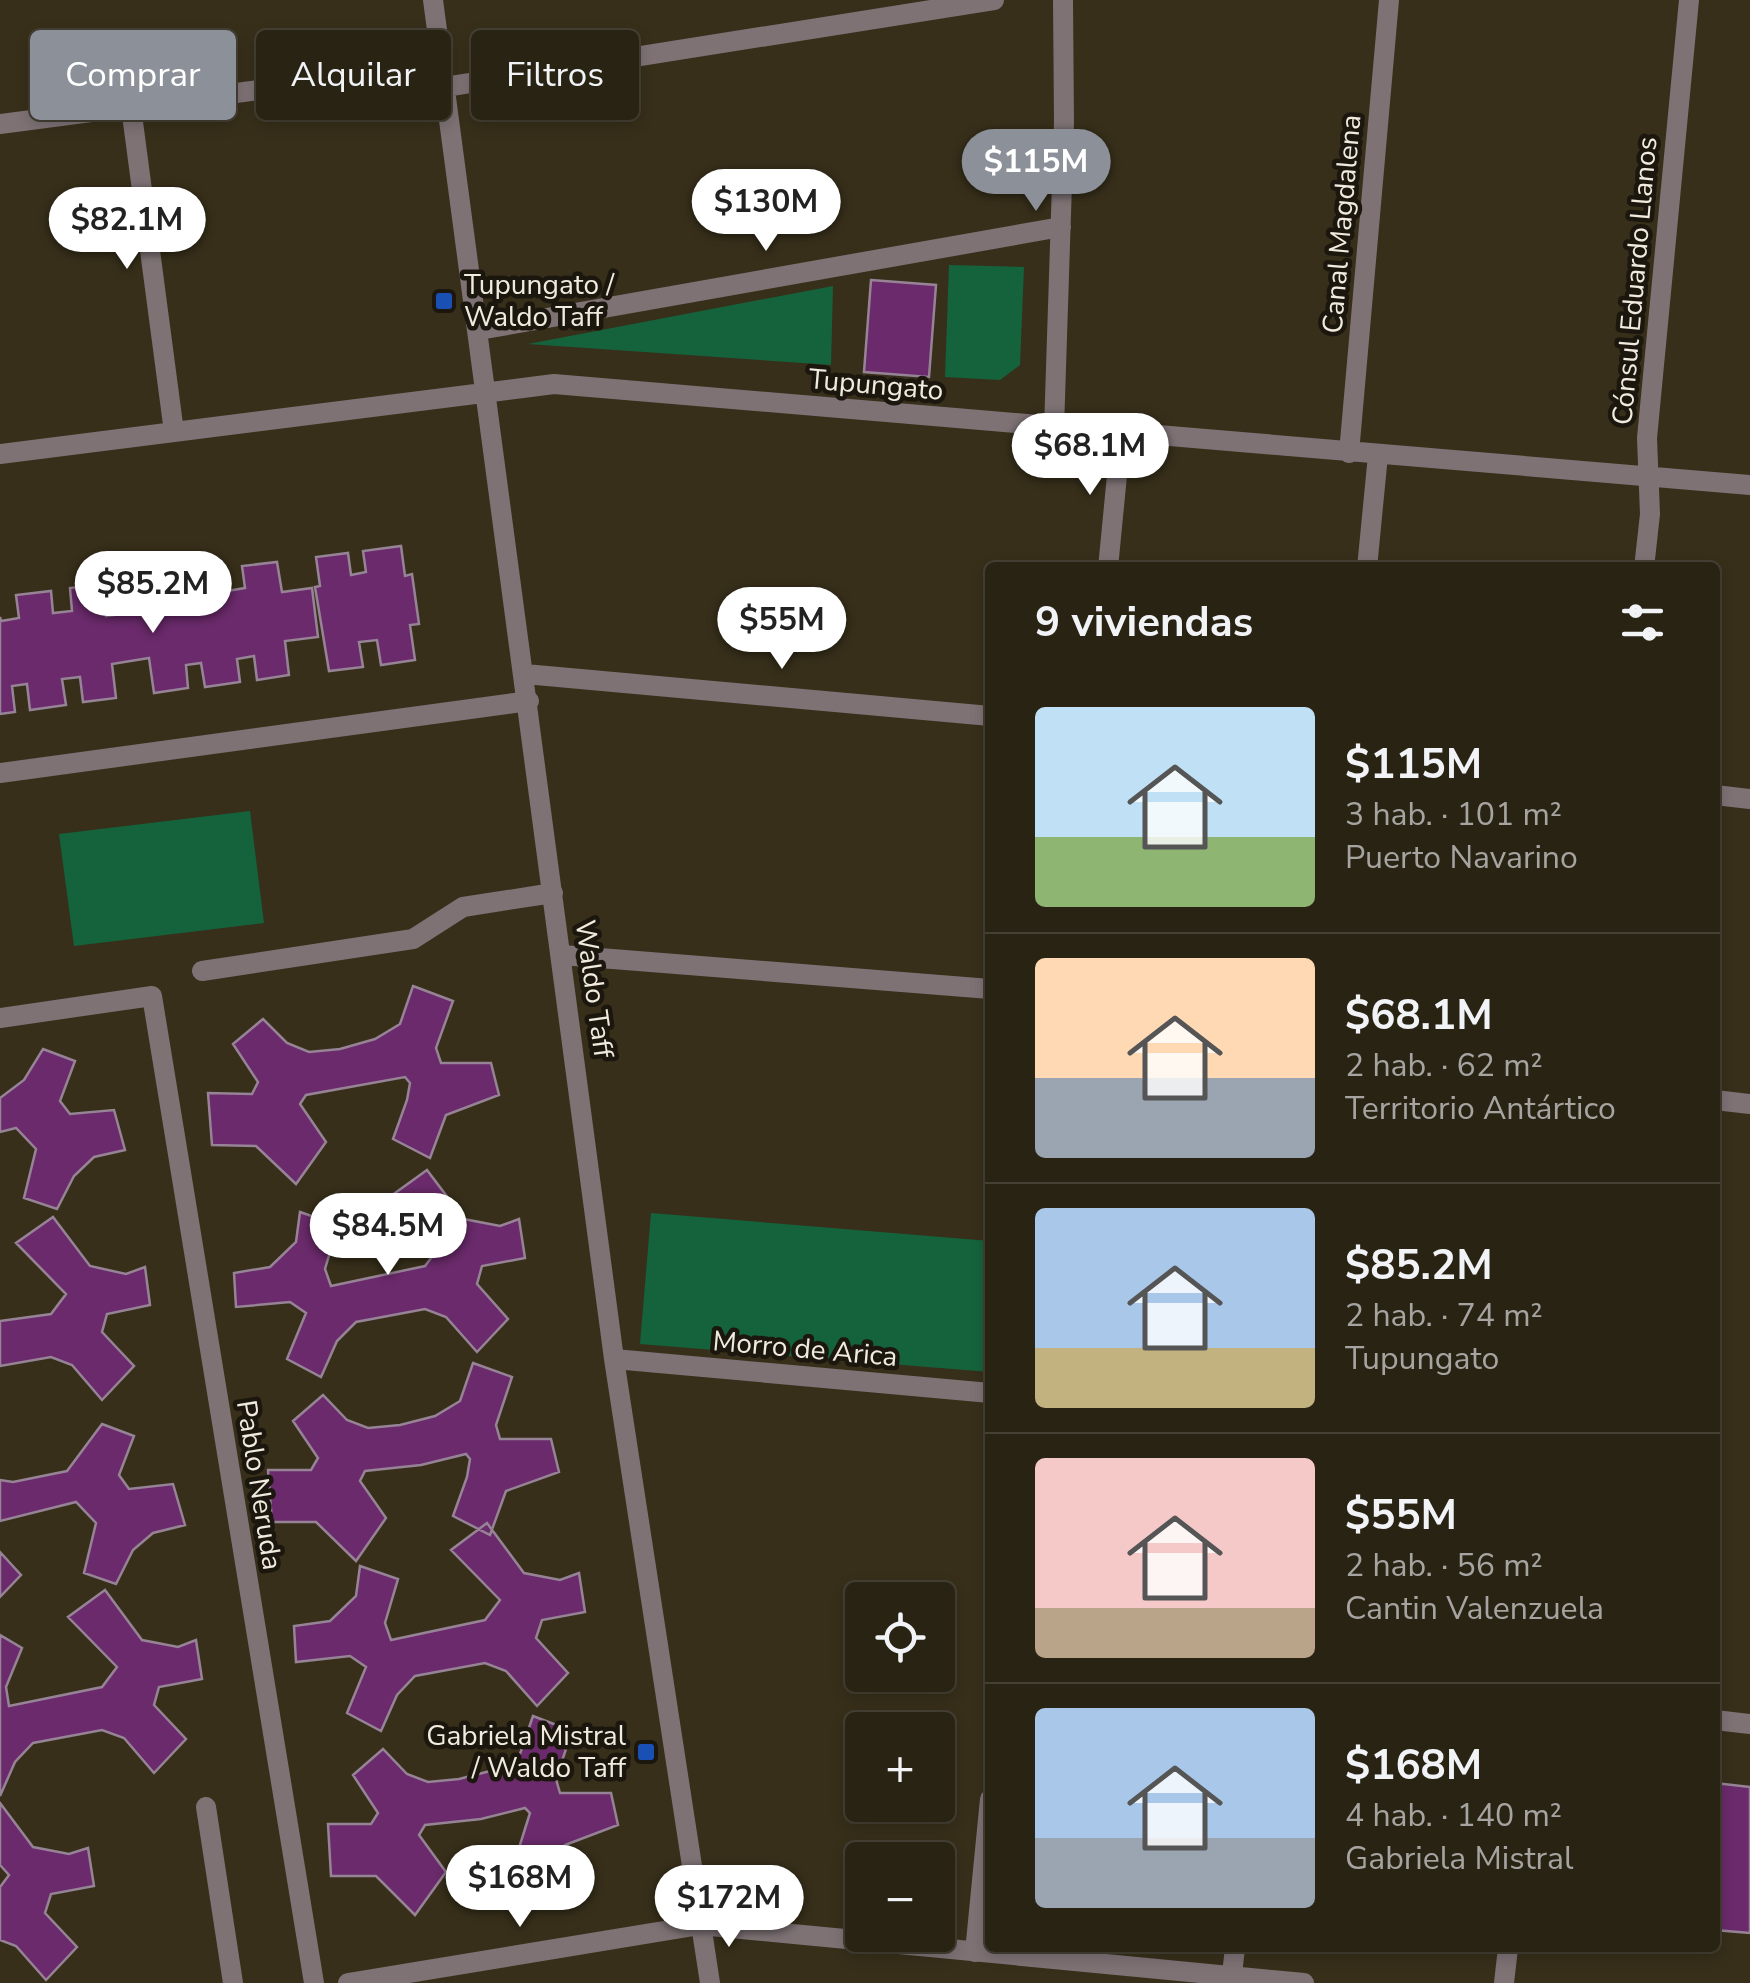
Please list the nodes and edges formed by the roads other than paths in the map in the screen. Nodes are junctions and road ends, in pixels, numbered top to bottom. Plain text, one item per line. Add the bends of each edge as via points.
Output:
1 (433, 0) edge
2 (994, 0) edge
3 (1063, 0) edge
4 (1389, 0) edge
5 (1689, 0) edge
6 (437, 30) edge
7 (451, 76) edge
8 (31, 120) edge
9 (133, 120) edge
10 (450, 120) edge
11 (0, 124) edge
12 (1061, 227) junction
13 (479, 330) junction
14 (488, 392) junction
15 (1054, 429) junction
16 (174, 432) junction
17 (1121, 434) junction
18 (1349, 452) junction
19 (0, 454) edge
20 (1378, 455) junction
21 (1648, 476) junction
22 (1750, 485) edge
23 (1109, 562) edge
24 (1368, 562) edge
25 (1644, 562) edge
26 (525, 674) junction
27 (529, 701) junction
28 (985, 716) edge
29 (0, 774) edge
30 (1720, 796) edge
31 (1750, 799) edge
32 (553, 894) junction
33 (562, 955) junction
34 (202, 971) dead end
35 (985, 990) edge
36 (0, 1018) edge
37 (1720, 1101) edge
38 (1750, 1104) edge
39 (614, 1360) junction
40 (985, 1394) edge
41 (1720, 1721) edge
42 (1750, 1724) edge
43 (206, 1807) dead end
44 (985, 1850) edge
45 (700, 1925) junction
46 (975, 1952) junction
47 (1234, 1952) edge
48 (1508, 1952) edge
49 (1232, 1980) edge
50 (233, 1983) edge
51 (314, 1983) edge
52 (348, 1983) edge
53 (710, 1983) edge
54 (1304, 1983) edge
55 (1504, 1983) edge

1 - 6 street, Waldo Taff
2 - 7 street
3 - 12 street
4 - 18 street, Canal Magdalena
5 - 21 street, Cónsul Eduardo Llanos
8 - 11 street
9 - 16 street
10 - 13 street, Waldo Taff
12 - 13 street
12 - 15 street
13 - 14 street, Waldo Taff
14 - 15 street, Tupungato via 578,385
14 - 16 street, Tupungato
14 - 26 street, Waldo Taff
15 - 17 street, Tupungato
16 - 19 street, Tupungato
17 - 18 street, Tupungato
17 - 23 street
18 - 20 street, Tupungato
20 - 21 street, Tupungato
20 - 24 street
21 - 22 street, Tupungato
21 - 25 street, Cónsul Eduardo Llanos
26 - 27 street, Waldo Taff
26 - 28 street
27 - 29 street
27 - 32 street, Waldo Taff
30 - 31 street
32 - 33 street, Waldo Taff
32 - 34 street via 463,907 413,940
33 - 35 street
33 - 39 street, Waldo Taff
36 - 51 street, Pablo Neruda via 152,996
37 - 38 street
39 - 40 street, Morro de Arica
39 - 45 street, Waldo Taff
41 - 42 street
43 - 50 street
44 - 46 street
45 - 46 street
45 - 52 street
45 - 53 street, Waldo Taff
46 - 49 street
47 - 49 street
48 - 55 street
49 - 54 street

